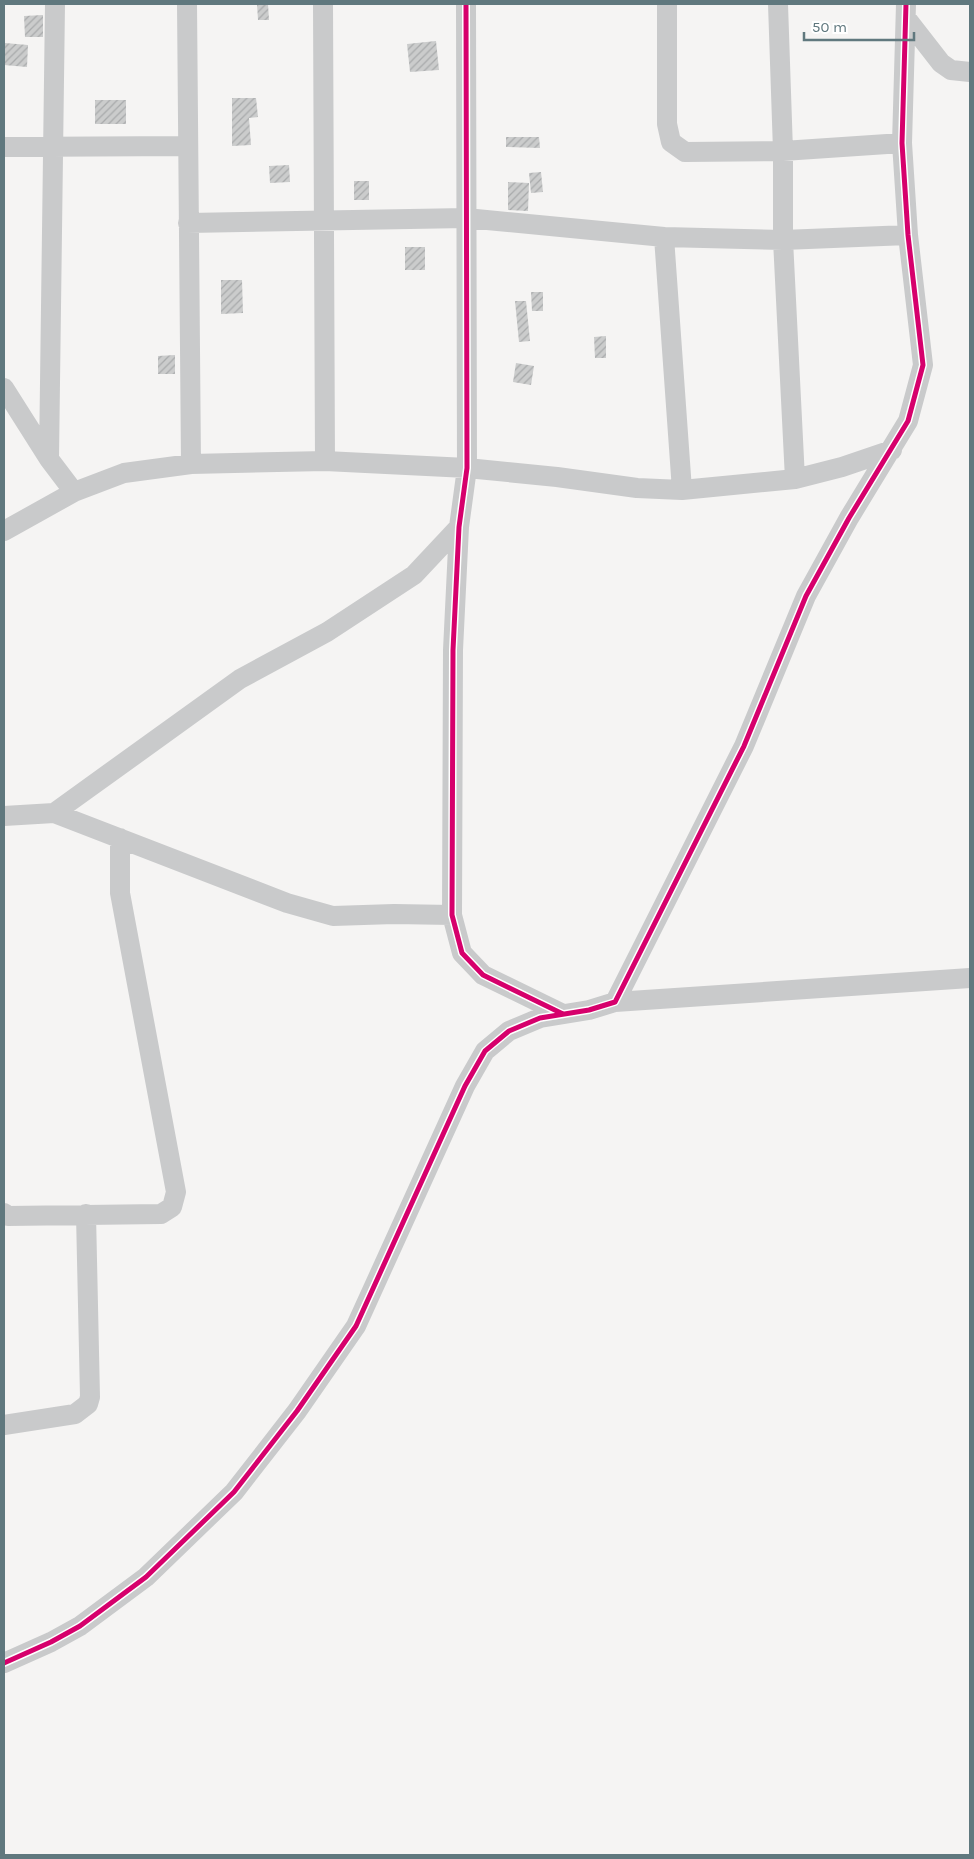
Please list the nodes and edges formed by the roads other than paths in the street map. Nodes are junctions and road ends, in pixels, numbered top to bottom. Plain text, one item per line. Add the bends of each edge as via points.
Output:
1 (56, 4) edge
2 (187, 4) edge
3 (323, 4) edge
4 (466, 4) edge
5 (667, 4) edge
6 (778, 4) edge
7 (906, 11) edge
8 (970, 72) edge
9 (902, 144) junction
10 (53, 146) junction
11 (188, 146) junction
12 (4, 147) edge
13 (784, 151) junction
14 (466, 218) junction
15 (323, 220) junction
16 (188, 223) junction
17 (908, 236) junction
18 (664, 237) junction
19 (783, 240) junction
20 (4, 388) edge
21 (892, 450) junction
22 (49, 459) junction
23 (325, 461) junction
24 (191, 464) junction
25 (467, 468) junction
26 (796, 479) junction
27 (682, 490) junction
28 (74, 492) junction
29 (459, 528) junction
30 (4, 531) edge
31 (54, 813) junction
32 (4, 816) edge
33 (120, 838) junction
34 (452, 916) junction
35 (970, 978) edge
36 (615, 1002) junction
37 (563, 1014) junction
38 (4, 1213) edge
39 (86, 1214) junction
40 (4, 1425) edge
41 (4, 1663) edge

1 - 10 street
2 - 11 street
3 - 15 street
4 - 14 street
5 - 13 street via 667,124 671,142 686,152
6 - 13 street
7 - 8 street via 941,63 951,70
7 - 9 street
9 - 13 street
9 - 17 street
10 - 11 street
10 - 12 street
10 - 22 street
11 - 16 street
13 - 19 street
14 - 15 street
14 - 18 street
14 - 25 street
15 - 16 street
15 - 23 street
16 - 24 street
17 - 19 street
17 - 21 street via 923,365 908,421
18 - 19 street
18 - 27 street
19 - 26 street
20 - 22 street
21 - 26 street
21 - 36 street via 849,518 806,596 744,746
22 - 28 street
23 - 24 street
23 - 25 street
24 - 28 street via 124,472
25 - 27 street via 637,488
25 - 29 street
26 - 27 street
28 - 30 street
29 - 31 street via 414,575 327,632 240,679
29 - 34 street via 453,650
31 - 32 street
31 - 33 street
33 - 34 street via 287,903 333,916
33 - 39 street via 120,893 176,1192 172,1207 161,1214
34 - 37 street via 462,953 483,975
35 - 36 street
36 - 37 street
37 - 41 street via 540,1018 509,1031 485,1051 465,1086 356,1326 297,1411 234,1492 146,1577 80,1626
38 - 39 street via 8,1216
39 - 40 street via 88,1404 76,1414

